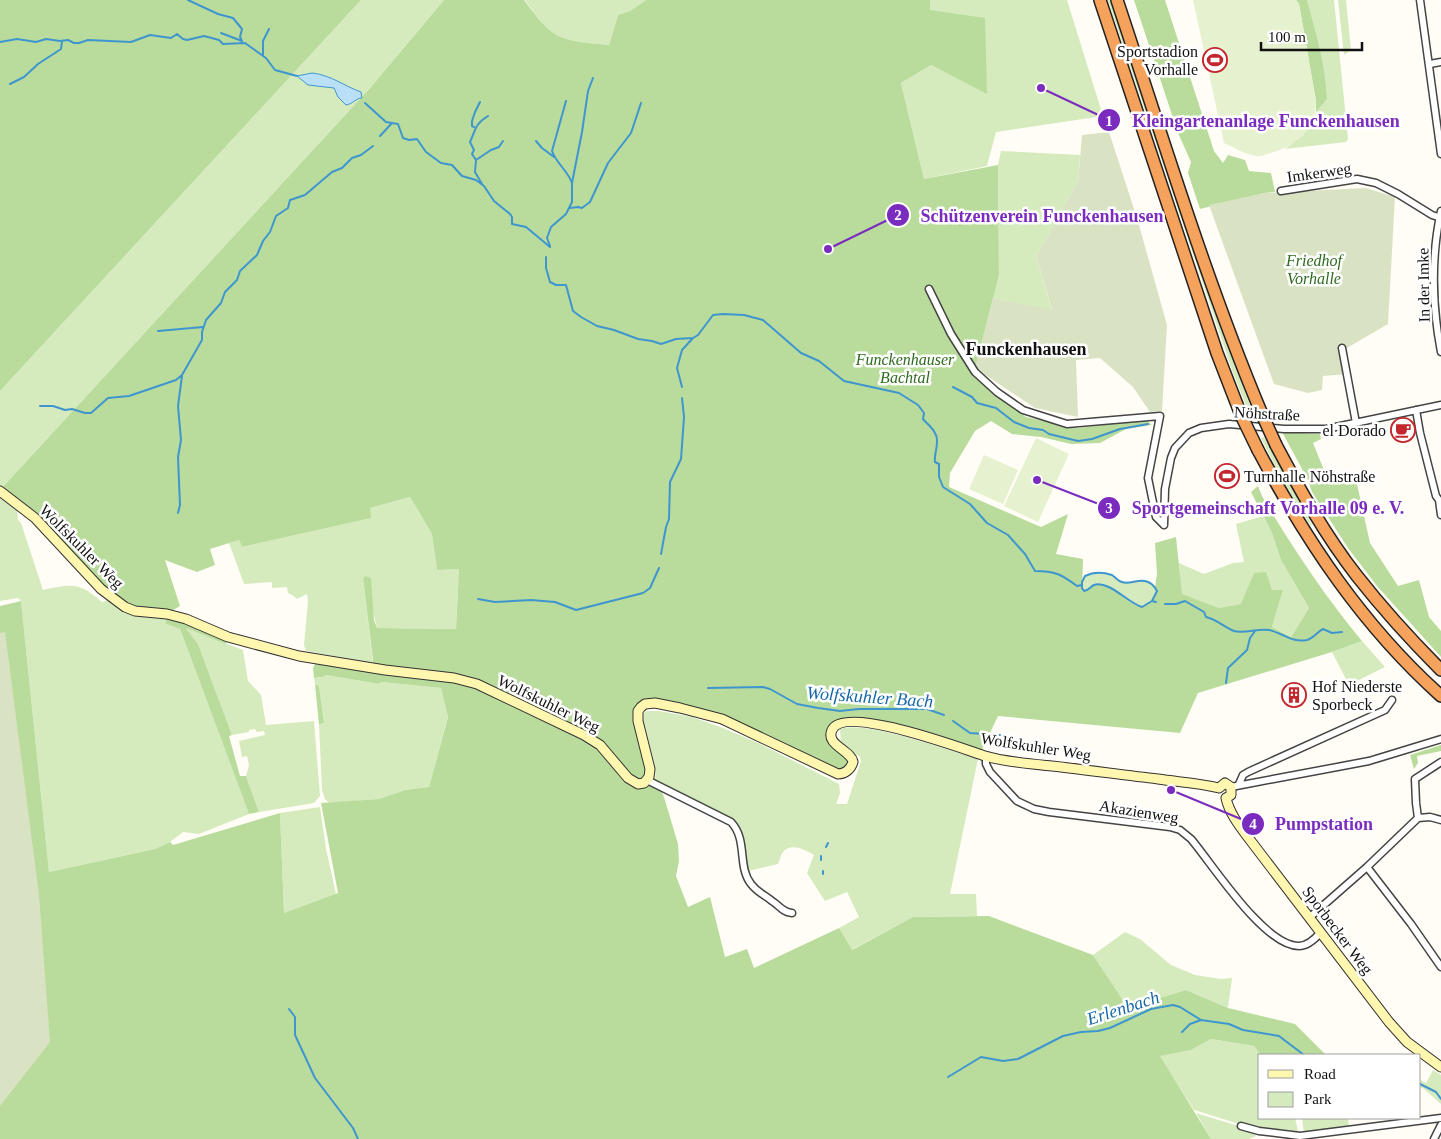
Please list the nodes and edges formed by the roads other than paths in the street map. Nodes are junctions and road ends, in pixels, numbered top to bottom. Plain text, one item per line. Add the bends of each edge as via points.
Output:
1 (1100, 0) edge
2 (1117, 0) edge
3 (1420, 0) edge
4 (1441, 62) edge
5 (1430, 64) junction
6 (1441, 154) edge
7 (1280, 191) dead end
8 (1441, 216) edge
9 (929, 289) dead end
10 (1438, 314) edge
11 (1342, 348) dead end
12 (1441, 352) edge
13 (1441, 405) edge
14 (1416, 410) junction
15 (1356, 423) junction
16 (0, 491) edge
17 (1441, 515) edge
18 (1441, 670) edge
19 (1441, 696) edge
20 (1392, 700) dead end
21 (1441, 739) edge
22 (986, 756) junction
23 (1441, 762) edge
24 (647, 780) junction
25 (1235, 786) junction
26 (1219, 788) junction
27 (1226, 798) junction
28 (1418, 818) junction
29 (1441, 820) edge
30 (1367, 867) junction
31 (792, 913) dead end
32 (1310, 917) junction
33 (1321, 932) junction
34 (1441, 967) edge
35 (1441, 1067) edge
36 (1441, 1118) edge
37 (1441, 1125) edge
38 (1241, 1126) dead end
39 (1434, 1139) edge

1 - 19 highway, bridge via 1217,353 1258,450 1288,505 1346,592 1388,642
2 - 18 highway, bridge via 1233,345 1276,444 1303,494 1356,575 1396,625
3 - 5 street
4 - 5 street
5 - 6 street
7 - 8 street, Imkerweg via 1357,179 1376,183 1432,215
8 - 10 street, In der Imke via 1434,269
9 - 15 street, Nöhstraße via 951,334 975,372 1023,410 1067,424 1160,416 1148,478 1156,517 1164,525 1164,489 1170,458 1189,433 1229,424 1326,429
10 - 12 street, In der Imke
11 - 15 street
13 - 14 street, Nöhstraße
14 - 15 street, Nöhstraße
14 - 17 street
16 - 24 street, Wolfskuhler Weg via 36,518 101,589 125,607 186,619 228,637 300,656 462,679 584,735 600,745 633,782 638,784
20 - 25 street via 1385,710 1248,772
21 - 25 street, Wolfskuhler Weg via 1368,761
22 - 24 street, Wolfskuhler Weg via 897,728 843,723 833,729 832,739 853,762 846,772 838,774 722,719 654,703 645,704 638,711 650,769
22 - 26 street, Wolfskuhler Weg
22 - 33 street, Akazienweg via 986,764 1000,785 1017,801 1034,809 1180,830 1192,839 1259,924 1279,939 1301,946 1311,943
23 - 28 street via 1415,779
24 - 31 street via 730,822 738,832 750,882 782,911
25 - 26 street, Wolfskuhler Weg via 1225,784
25 - 27 street
26 - 27 street via 1219,794
27 - 32 street, Sporbecker Weg via 1237,823
28 - 29 street
28 - 30 street
30 - 32 street
30 - 34 street
32 - 33 street, Sporbecker Weg
33 - 35 street, Sporbecker Weg via 1401,1035
36 - 38 street via 1300,1136
37 - 39 street

